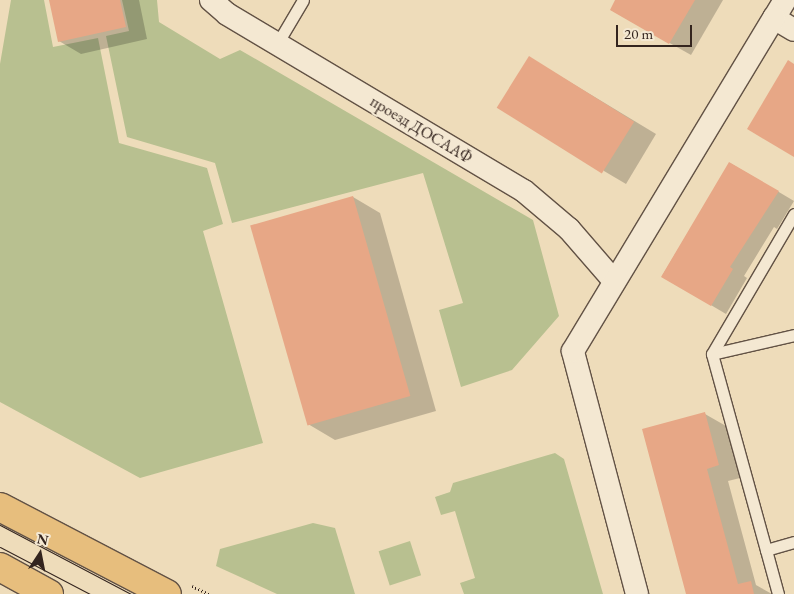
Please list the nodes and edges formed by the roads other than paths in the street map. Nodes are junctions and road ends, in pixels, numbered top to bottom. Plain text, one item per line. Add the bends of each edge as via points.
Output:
1 (211, 0) edge
2 (303, 0) edge
3 (779, 9) edge
4 (794, 30) edge
5 (277, 44) junction
6 (794, 214) edge
7 (614, 282) junction
8 (794, 335) edge
9 (712, 354) junction
10 (0, 508) edge
11 (794, 542) edge
12 (766, 550) junction
13 (0, 567) edge
14 (49, 594) edge
15 (167, 594) edge
16 (637, 594) edge
17 (778, 594) edge

1 - 5 street, проезд ДОСААФ via 227,14
2 - 5 lane
3 - 4 street
3 - 7 street
5 - 7 street, проезд ДОСААФ via 524,191 568,229
6 - 9 lane
7 - 16 street via 573,351
8 - 9 lane
9 - 12 lane
10 - 15 main road
11 - 12 lane
12 - 17 lane
13 - 14 main road

